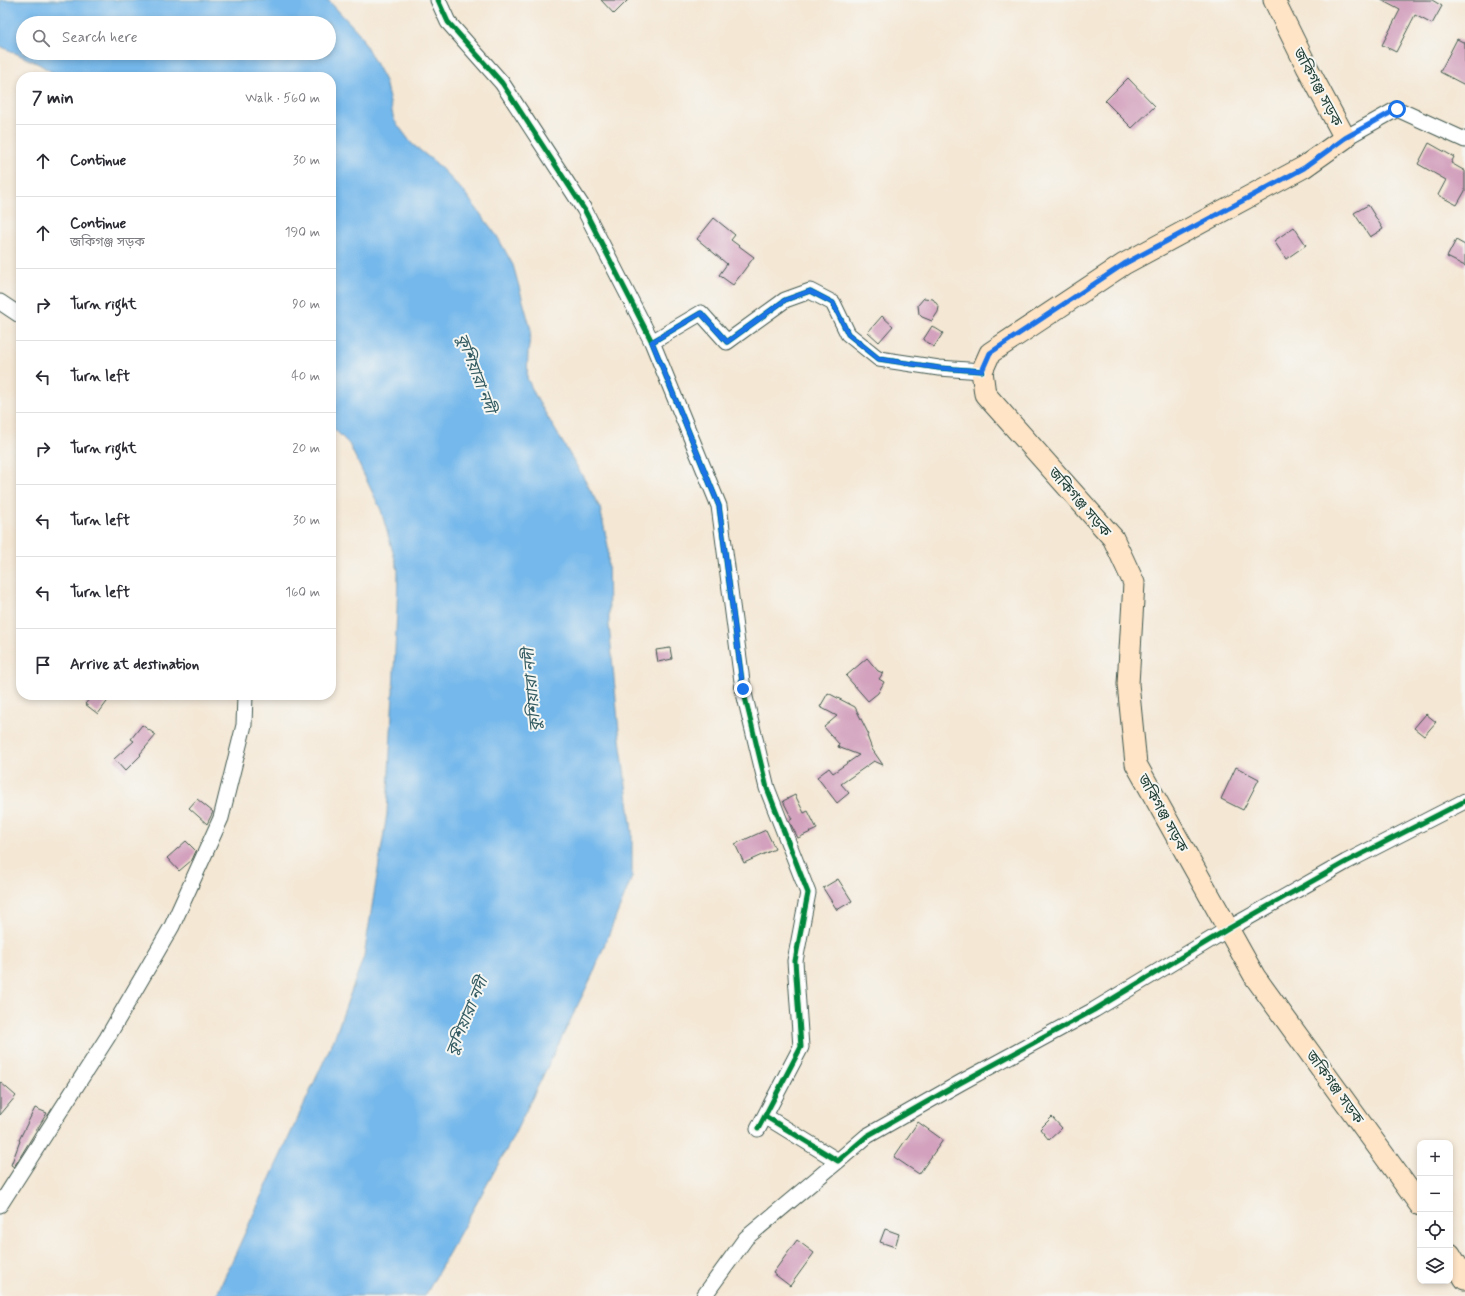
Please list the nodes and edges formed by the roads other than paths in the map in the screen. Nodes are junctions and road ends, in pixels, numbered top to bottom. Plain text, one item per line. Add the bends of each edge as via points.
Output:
1 (438, 0) edge
2 (1274, 0) edge
3 (1345, 138) junction
4 (1465, 140) edge
5 (0, 302) edge
6 (16, 313) edge
7 (652, 342) junction
8 (982, 371) junction
9 (245, 700) edge
10 (1465, 801) edge
11 (1228, 928) junction
12 (765, 1116) junction
13 (758, 1129) dead end
14 (838, 1161) junction
15 (1417, 1201) edge
16 (0, 1205) edge
17 (1453, 1259) edge
18 (1465, 1279) edge
19 (704, 1296) edge

1 - 7 street via 448,22 502,83 584,209
2 - 3 main road, জকিগঞ্জ সড়ক
3 - 4 street via 1397,109
3 - 8 main road, জকিগঞ্জ সড়ক via 1304,168 1124,264 990,353
5 - 6 street
7 - 8 street via 701,313 727,342 785,300 810,291 833,303 848,334 879,359
7 - 12 street via 719,506 743,689 767,788 808,893 795,961 801,1047
8 - 11 main road, জকিগঞ্জ সড়ক via 985,394 1113,538 1134,583 1128,684 1136,764
9 - 16 street via 244,725 221,818 172,926 107,1038
10 - 11 street via 1346,862
11 - 14 street via 1094,1010 867,1136
11 - 15 main road, জকিগঞ্জ সড়ক via 1255,977
12 - 13 street
12 - 14 street
14 - 19 street via 746,1238
17 - 18 main road

